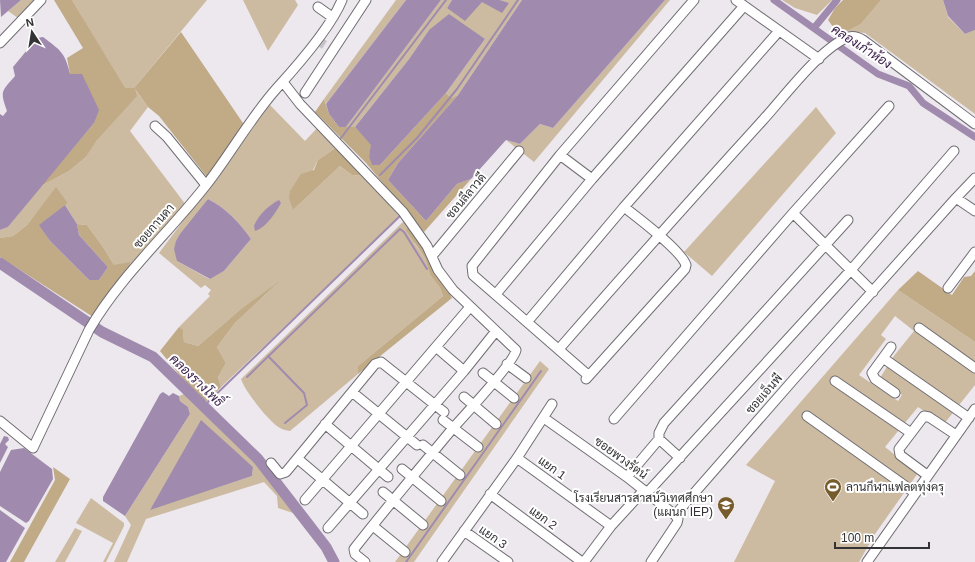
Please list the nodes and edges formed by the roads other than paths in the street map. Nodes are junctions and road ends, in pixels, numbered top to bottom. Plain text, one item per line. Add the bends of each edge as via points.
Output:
1 (41, 0) edge
2 (342, 0) edge
3 (366, 0) edge
4 (694, 0) edge
5 (736, 0) edge
6 (744, 6) junction
7 (318, 7) dead end
8 (332, 17) junction
9 (779, 31) junction
10 (0, 43) edge
11 (819, 59) junction
12 (283, 82) junction
13 (305, 93) dead end
14 (888, 106) dead end
15 (975, 124) edge
16 (154, 126) dead end
17 (519, 151) dead end
18 (954, 151) dead end
19 (560, 155) junction
20 (975, 178) edge
21 (592, 179) junction
22 (206, 184) junction
23 (956, 198) junction
24 (624, 207) junction
25 (975, 211) edge
26 (793, 213) junction
27 (848, 220) dead end
28 (658, 235) junction
29 (825, 245) junction
30 (975, 252) edge
31 (432, 256) junction
32 (850, 271) junction
33 (948, 288) dead end
34 (873, 292) junction
35 (496, 294) junction
36 (470, 307) junction
37 (528, 321) junction
38 (919, 328) dead end
39 (496, 331) junction
40 (436, 347) junction
41 (891, 347) dead end
42 (559, 349) junction
43 (883, 358) junction
44 (507, 364) junction
45 (975, 368) edge
46 (464, 371) junction
47 (483, 373) dead end
48 (526, 378) dead end
49 (406, 381) junction
50 (835, 381) dead end
51 (493, 382) junction
52 (352, 392) junction
53 (895, 393) dead end
54 (464, 397) dead end
55 (514, 398) dead end
56 (435, 404) junction
57 (552, 404) dead end
58 (473, 405) junction
59 (975, 408) edge
60 (379, 413) junction
61 (807, 416) dead end
62 (544, 418) junction
63 (614, 418) dead end
64 (968, 418) junction
65 (0, 422) edge
66 (325, 424) junction
67 (496, 424) dead end
68 (453, 429) junction
69 (911, 433) junction
70 (956, 435) junction
71 (407, 436) junction
72 (658, 439) junction
73 (352, 447) junction
74 (478, 447) dead end
75 (434, 454) junction
76 (517, 458) junction
77 (680, 458) junction
78 (298, 459) junction
79 (271, 463) dead end
80 (402, 469) dead end
81 (379, 470) junction
82 (460, 475) dead end
83 (927, 475) junction
84 (627, 476) junction
85 (388, 477) dead end
86 (412, 478) junction
87 (323, 481) junction
88 (645, 491) junction
89 (383, 492) dead end
90 (915, 493) junction
91 (490, 494) junction
92 (306, 500) dead end
93 (393, 500) junction
94 (441, 501) dead end
95 (350, 504) junction
96 (363, 514) dead end
97 (675, 514) junction
98 (423, 525) dead end
99 (373, 526) junction
100 (611, 526) junction
101 (328, 528) dead end
102 (464, 531) junction
103 (405, 552) dead end
104 (366, 562) edge
105 (442, 562) edge
106 (508, 562) edge
107 (583, 562) edge
108 (651, 562) edge
109 (867, 562) edge

1 - 10 street
2 - 8 street, ซอยกานดา
3 - 13 street
4 - 19 street
5 - 6 street
6 - 9 street
6 - 21 street
7 - 8 street
8 - 12 street, ซอยกานดา
9 - 11 street
9 - 24 street
11 - 15 street via 847,37 854,36 863,40
11 - 28 street
12 - 22 street, ซอยกานดา
12 - 31 street via 300,104 403,212
14 - 26 street
16 - 22 street via 167,137
17 - 31 street, ซอนลีลาวดี
18 - 32 street
19 - 21 street
19 - 35 street via 472,266 474,274
20 - 23 street, ซอยเอ็นพี
21 - 35 street
22 - 65 street, ซอยกานดา via 99,313 33,448
23 - 25 street
23 - 34 street, ซอยเอ็นพี
24 - 28 street
24 - 37 street
26 - 29 street
26 - 63 street
27 - 29 street
28 - 42 street
28 - 42 street via 682,258 686,268 587,378
29 - 32 street
29 - 72 street via 664,423
30 - 33 street
31 - 36 street via 438,270
32 - 34 street
32 - 77 street
34 - 97 street, ซอยเอ็นพี
35 - 37 street
36 - 39 street
36 - 40 street
37 - 42 street
38 - 45 street
39 - 44 street via 516,350
39 - 46 street
40 - 46 street
40 - 49 street
41 - 43 street
43 - 53 street via 872,373 875,379
43 - 64 street
44 - 48 street
44 - 51 street
46 - 56 street
47 - 51 street
49 - 52 street via 381,362 376,364
49 - 56 street
49 - 60 street
50 - 69 street
51 - 55 street
51 - 58 street
52 - 60 street
52 - 66 street
54 - 58 street
56 - 68 street
56 - 71 street
57 - 62 street
58 - 67 street
58 - 68 street
59 - 64 street
60 - 71 street
60 - 73 street
61 - 90 street
62 - 76 street
62 - 84 street, ซอยพวงรัตน์
64 - 70 street
66 - 73 street
66 - 78 street
68 - 74 street
68 - 75 street
69 - 70 street via 924,416
69 - 83 street via 899,449 900,455
70 - 83 street
71 - 75 street
71 - 81 street
72 - 77 street
72 - 84 street
73 - 81 street
73 - 87 street
75 - 82 street
75 - 86 street
76 - 91 street
76 - 100 street, แยก 1
77 - 88 street
78 - 79 street via 283,474 280,474
78 - 87 street
80 - 86 street
81 - 85 street
81 - 95 street
83 - 90 street
84 - 88 street, ซอยพวงรัตน์
86 - 93 street
86 - 94 street
87 - 92 street
87 - 95 street
88 - 97 street, ซอยพวงรัตน์
88 - 100 street
89 - 93 street
90 - 109 street
91 - 102 street
91 - 107 street, แยก 2
93 - 98 street
93 - 99 street
95 - 96 street
95 - 101 street
97 - 108 street via 678,521
99 - 103 street
99 - 104 street via 354,549
100 - 107 street
102 - 105 street
102 - 106 street, แยก 3

